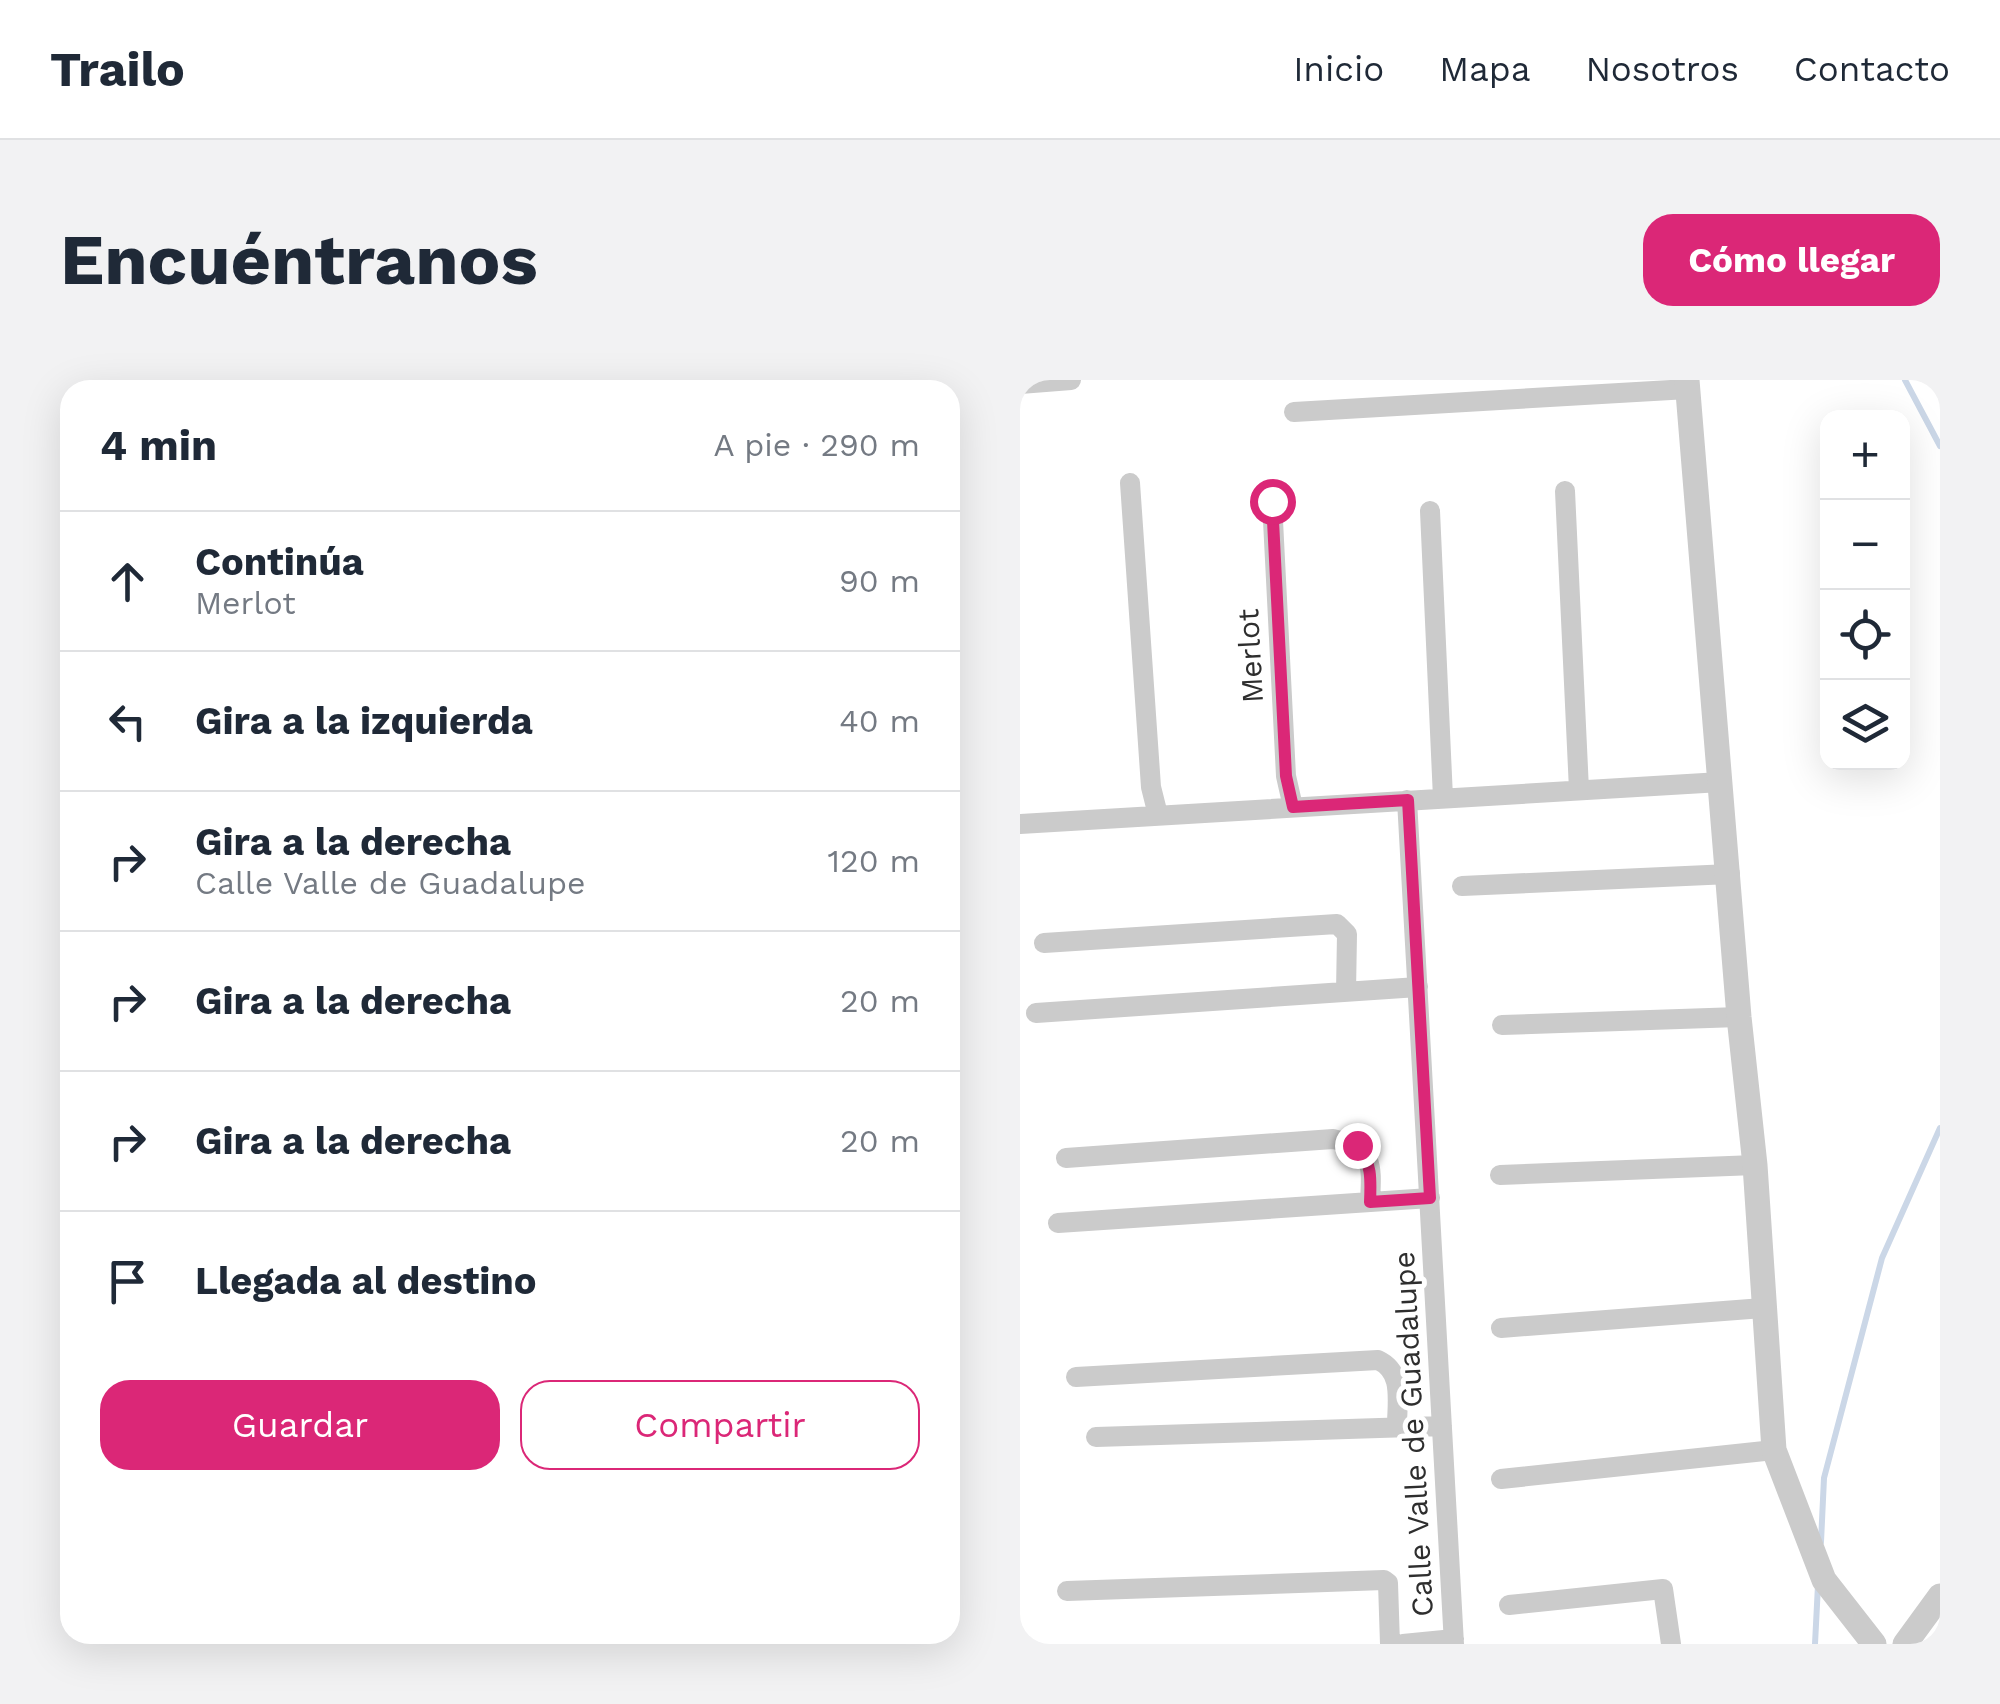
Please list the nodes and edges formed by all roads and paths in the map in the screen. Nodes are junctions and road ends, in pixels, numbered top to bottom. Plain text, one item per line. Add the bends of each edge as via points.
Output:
1 (1071, 380) edge
2 (1020, 384) edge
3 (1688, 385) edge
4 (1294, 412) dead end
5 (1130, 483) dead end
6 (1566, 491) dead end
7 (1272, 501) dead end
8 (1430, 511) dead end
9 (1721, 782) junction
10 (1579, 790) junction
11 (1442, 798) junction
12 (1408, 800) junction
13 (1293, 807) junction
14 (1158, 816) junction
15 (1020, 824) edge
16 (1730, 874) junction
17 (1462, 886) dead end
18 (1044, 942) dead end
19 (1418, 987) junction
20 (1346, 992) junction
21 (1036, 1012) dead end
22 (1739, 1016) junction
23 (1502, 1024) dead end
24 (1066, 1158) dead end
25 (1755, 1165) junction
26 (1500, 1175) dead end
27 (1430, 1198) junction
28 (1370, 1202) junction
29 (1058, 1223) dead end
30 (1763, 1308) junction
31 (1502, 1328) dead end
32 (1076, 1377) dead end
33 (1397, 1426) junction
34 (1442, 1426) junction
35 (1096, 1438) dead end
36 (1774, 1450) junction
37 (1501, 1479) dead end
38 (1066, 1591) dead end
39 (1940, 1596) edge
40 (1509, 1605) dead end
41 (1454, 1641) edge
42 (1390, 1644) edge
43 (1402, 1644) edge
44 (1671, 1644) edge
45 (1874, 1644) edge
46 (1906, 1644) edge

1 - 2 street
3 - 4 street
3 - 9 street
5 - 14 street
6 - 10 street
7 - 13 street, Merlot
8 - 11 street
9 - 10 street
9 - 16 street
10 - 11 street
11 - 12 street
12 - 13 street
12 - 19 street, Calle Valle de Guadalupe
13 - 14 street
14 - 15 street
16 - 17 street
16 - 22 street
18 - 20 street via 1338,924 1347,934
19 - 20 street
19 - 27 street, Calle Valle de Guadalupe
20 - 21 street
22 - 23 street
22 - 25 street
24 - 28 street via 1334,1140 1365,1154
25 - 26 street
25 - 30 street
27 - 28 street
27 - 34 street, Calle Valle de Guadalupe
28 - 29 street
30 - 31 street
30 - 36 street
32 - 33 street via 1378,1360 1397,1381
33 - 34 street
33 - 35 street
34 - 41 street, Calle Valle de Guadalupe
36 - 37 street
36 - 45 street via 1824,1580
38 - 42 street via 1384,1580
39 - 46 street
40 - 44 street via 1663,1589
41 - 43 street

